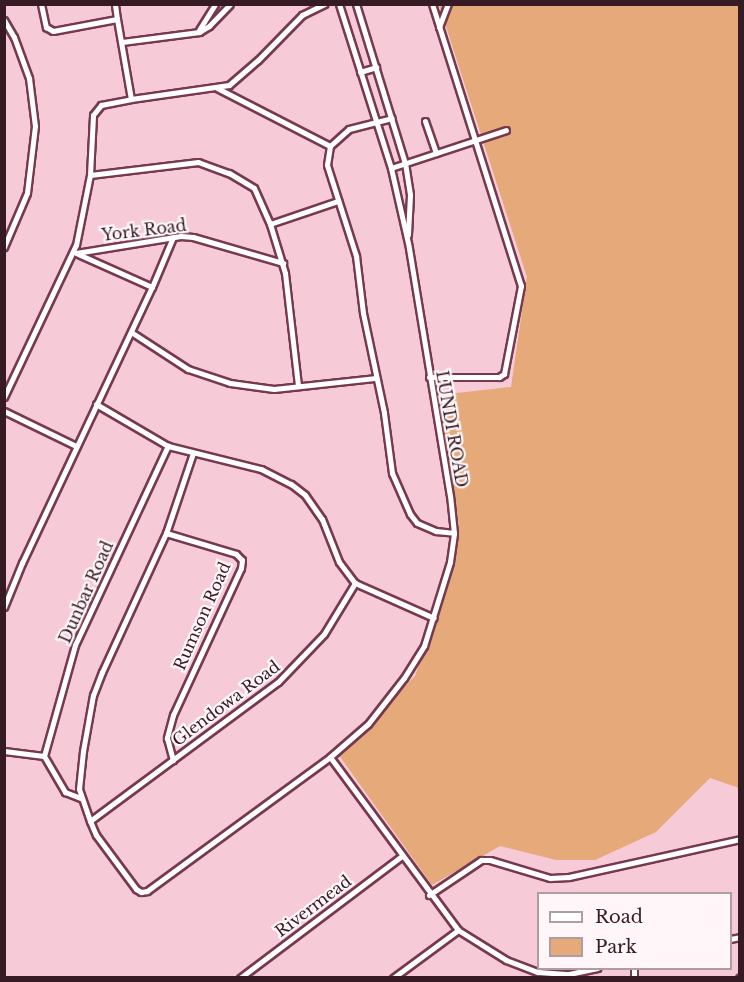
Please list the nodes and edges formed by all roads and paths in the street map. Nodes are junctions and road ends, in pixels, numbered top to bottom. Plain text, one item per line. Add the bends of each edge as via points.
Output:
1 (41, 4) edge
2 (115, 4) edge
3 (215, 4) edge
4 (230, 4) edge
5 (325, 4) edge
6 (339, 4) edge
7 (356, 4) edge
8 (432, 4) edge
9 (448, 4) edge
10 (117, 19) junction
11 (4, 20) edge
12 (439, 27) junction
13 (199, 32) junction
14 (122, 42) junction
15 (376, 67) junction
16 (360, 72) junction
17 (217, 88) junction
18 (131, 99) junction
19 (392, 118) junction
20 (425, 121) dead end
21 (377, 123) junction
22 (506, 130) dead end
23 (475, 141) junction
24 (330, 146) junction
25 (436, 153) junction
26 (405, 163) junction
27 (391, 168) junction
28 (90, 175) junction
29 (338, 201) junction
30 (270, 224) junction
31 (173, 237) junction
32 (408, 243) junction
33 (4, 247) edge
34 (75, 252) junction
35 (283, 263) junction
36 (152, 287) junction
37 (131, 332) junction
38 (429, 377) junction
39 (4, 378) edge
40 (376, 378) junction
41 (12, 382) junction
42 (298, 386) junction
43 (4, 397) edge
44 (96, 404) junction
45 (4, 411) edge
46 (76, 446) junction
47 (168, 446) junction
48 (193, 453) junction
49 (166, 533) junction
50 (454, 533) junction
51 (355, 583) junction
52 (4, 607) edge
53 (434, 618) junction
54 (4, 751) edge
55 (44, 756) junction
56 (330, 757) junction
57 (173, 760) junction
58 (81, 798) junction
59 (90, 821) junction
60 (740, 839) edge
61 (402, 856) junction
62 (429, 895) junction
63 (458, 930) junction
64 (591, 970) edge
65 (538, 975) edge
66 (240, 978) edge
67 (393, 978) edge

1 - 10 street via 46,27 53,31
2 - 10 street
3 - 13 street
4 - 13 street
5 - 17 street via 302,15 237,80
6 - 16 street, LUNDI ROAD
7 - 15 street, LUNDI ROAD
8 - 12 street
9 - 12 street
10 - 14 street
11 - 33 street via 29,78 36,126 27,193
12 - 23 street
13 - 14 street
14 - 18 street
15 - 16 street
15 - 19 street, LUNDI ROAD
16 - 21 street, LUNDI ROAD
17 - 18 street
17 - 24 street
18 - 28 street via 95,109
19 - 21 street
19 - 26 street, LUNDI ROAD
20 - 25 street
21 - 24 street via 349,129
21 - 27 street, LUNDI ROAD
22 - 23 street
23 - 25 street
23 - 38 street via 521,283 513,340 506,372 499,377
24 - 29 street via 327,165
25 - 26 street
26 - 27 street
26 - 32 street, LUNDI ROAD via 410,195
27 - 32 street, LUNDI ROAD
28 - 30 street via 185,162 208,163 254,188
28 - 34 street
29 - 30 street
29 - 40 street via 356,256
30 - 35 street
31 - 34 street, York Road
31 - 35 street, York Road via 193,237
31 - 36 street
32 - 38 street, LUNDI ROAD
34 - 36 street
34 - 41 street
35 - 42 street
36 - 37 street
37 - 42 street via 207,377 254,388
37 - 44 street
38 - 50 street, LUNDI ROAD
39 - 41 street
40 - 42 street
40 - 50 street via 392,474 410,514 422,526
41 - 43 street
44 - 46 street
44 - 47 street
45 - 46 street
46 - 52 street
47 - 48 street
47 - 55 street, Dunbar Road via 75,645
48 - 49 street
48 - 51 street via 268,472 305,495 322,519 339,562
49 - 57 street, Rumson Road via 236,554 242,560 242,568 173,716 167,738
49 - 58 street via 117,634 93,695 82,751
50 - 53 street, LUNDI ROAD
51 - 53 street
51 - 57 street, Glendowa Road via 324,634 290,671
53 - 56 street, LUNDI ROAD via 424,646 399,686 368,724
54 - 55 street
55 - 58 street via 65,792
56 - 59 street, LUNDI ROAD via 147,891 136,889
56 - 61 street
57 - 59 street, Glendowa Road
58 - 59 street, LUNDI ROAD
60 - 62 street via 560,878 481,860
61 - 62 street
61 - 66 street, Rivermead
62 - 63 street
63 - 65 street
63 - 67 street
64 - 65 street

